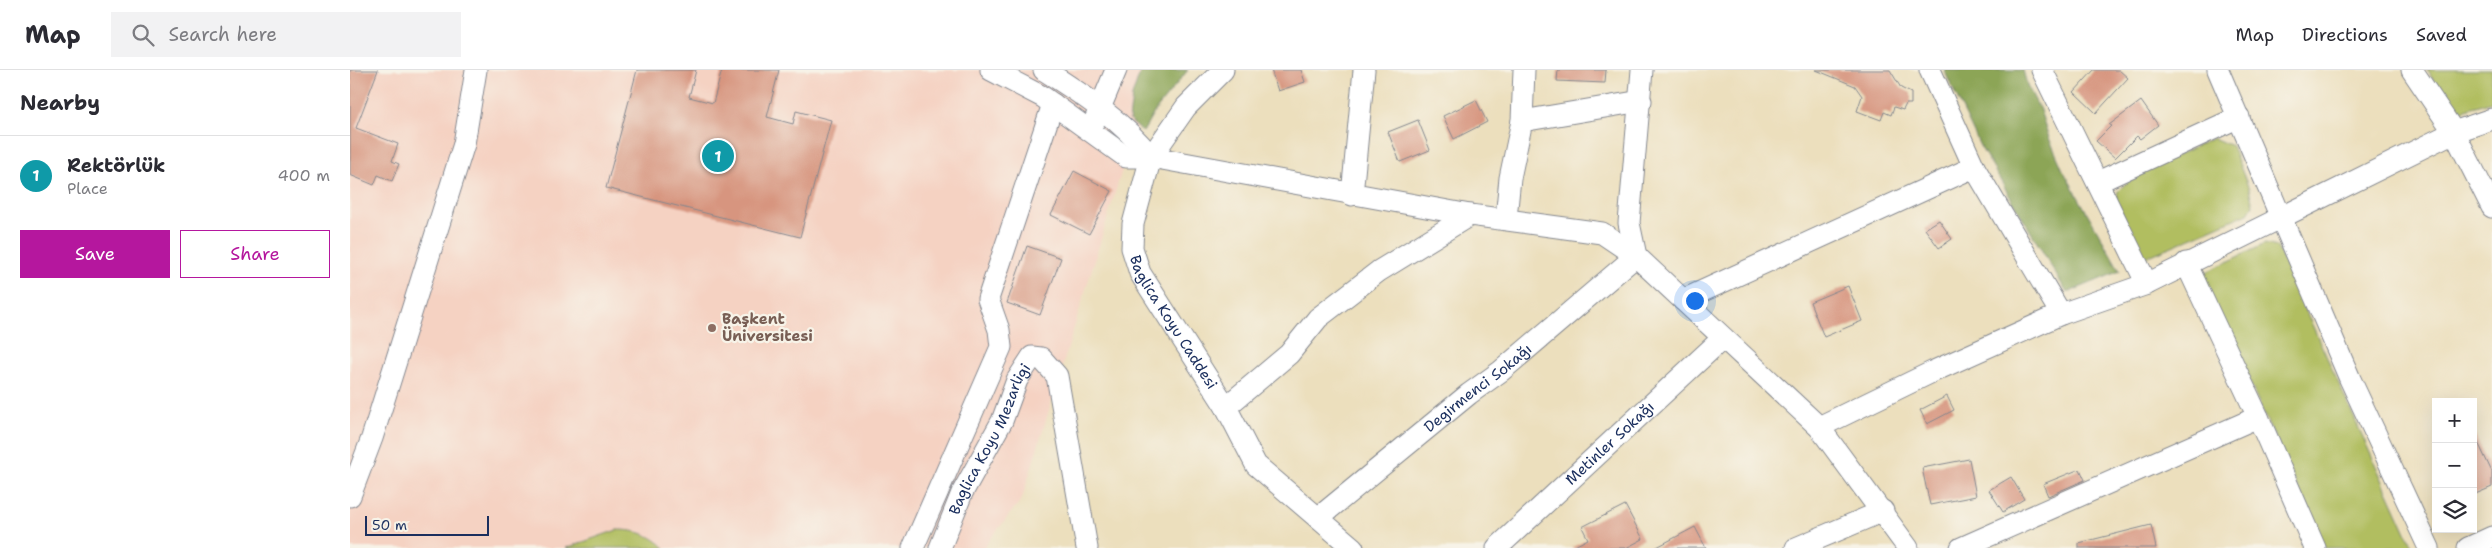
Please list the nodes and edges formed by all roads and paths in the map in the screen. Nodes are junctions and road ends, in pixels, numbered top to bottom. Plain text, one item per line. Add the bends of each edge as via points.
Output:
1 (476, 70) edge
2 (990, 70) edge
3 (1044, 70) edge
4 (1116, 70) edge
5 (1223, 70) edge
6 (1364, 70) edge
7 (1524, 70) edge
8 (1930, 70) edge
9 (2042, 70) edge
10 (2218, 70) edge
11 (2412, 70) edge
12 (1646, 72) edge
13 (1640, 101) junction
14 (1053, 104) junction
15 (1100, 108) junction
16 (2239, 117) junction
17 (2492, 119) edge
18 (1522, 121) junction
19 (1089, 131) junction
20 (2454, 132) junction
21 (1151, 157) junction
22 (1974, 167) junction
23 (2098, 182) junction
24 (1352, 195) junction
25 (2492, 207) edge
26 (1470, 215) junction
27 (1506, 218) junction
28 (2280, 219) junction
29 (1636, 256) junction
30 (2186, 263) junction
31 (2147, 284) junction
32 (1683, 300) junction
33 (2061, 314) junction
34 (1723, 338) junction
35 (1226, 407) junction
36 (2258, 417) junction
37 (1819, 427) junction
38 (350, 496) edge
39 (1883, 511) junction
40 (1318, 518) junction
41 (2492, 536) edge
42 (913, 548) edge
43 (940, 548) edge
44 (1087, 548) edge
45 (1353, 548) edge
46 (1497, 548) edge
47 (1796, 548) edge
48 (1908, 548) edge
49 (1961, 548) edge
50 (2315, 548) edge
51 (2429, 548) edge
52 (2468, 548) edge

1 - 38 street via 464,144 374,433
2 - 14 street
3 - 15 street
4 - 15 street
5 - 21 street, Baglica Koyu Caddesi via 1186,107
6 - 24 street
7 - 18 street
8 - 22 street
9 - 23 street
10 - 16 street
11 - 20 street
12 - 13 street
13 - 18 street
13 - 29 street via 1629,223
14 - 19 street
14 - 42 street via 988,299 999,330 1001,348
15 - 19 street
15 - 21 street via 1137,139
16 - 23 street
16 - 28 street
17 - 20 street
18 - 27 street via 1510,178
19 - 21 street via 1126,157
20 - 25 street
20 - 28 street
21 - 24 street
21 - 35 street, Baglica Koyu Caddesi via 1133,224 1132,248 1140,274
22 - 32 street
22 - 33 street
23 - 31 street
24 - 26 street
26 - 27 street
26 - 35 street via 1379,271 1318,318 1289,354
27 - 29 street via 1602,232
28 - 30 street
28 - 51 street
29 - 32 street
29 - 40 street, Degirmenci Sokağı via 1501,371
30 - 31 street
30 - 36 street
31 - 33 street
32 - 34 street
33 - 37 street
34 - 37 street
34 - 46 street, Metinler Sokağı
35 - 40 street, Baglica Koyu Caddesi via 1256,465
36 - 49 street
36 - 50 street
37 - 39 street
39 - 47 street
39 - 48 street
40 - 45 street, Baglica Koyu Caddesi
41 - 52 street
43 - 44 street, Baglica Koyu Mezarligi via 962,493 1002,421 1017,380 1032,357 1041,358 1057,376

